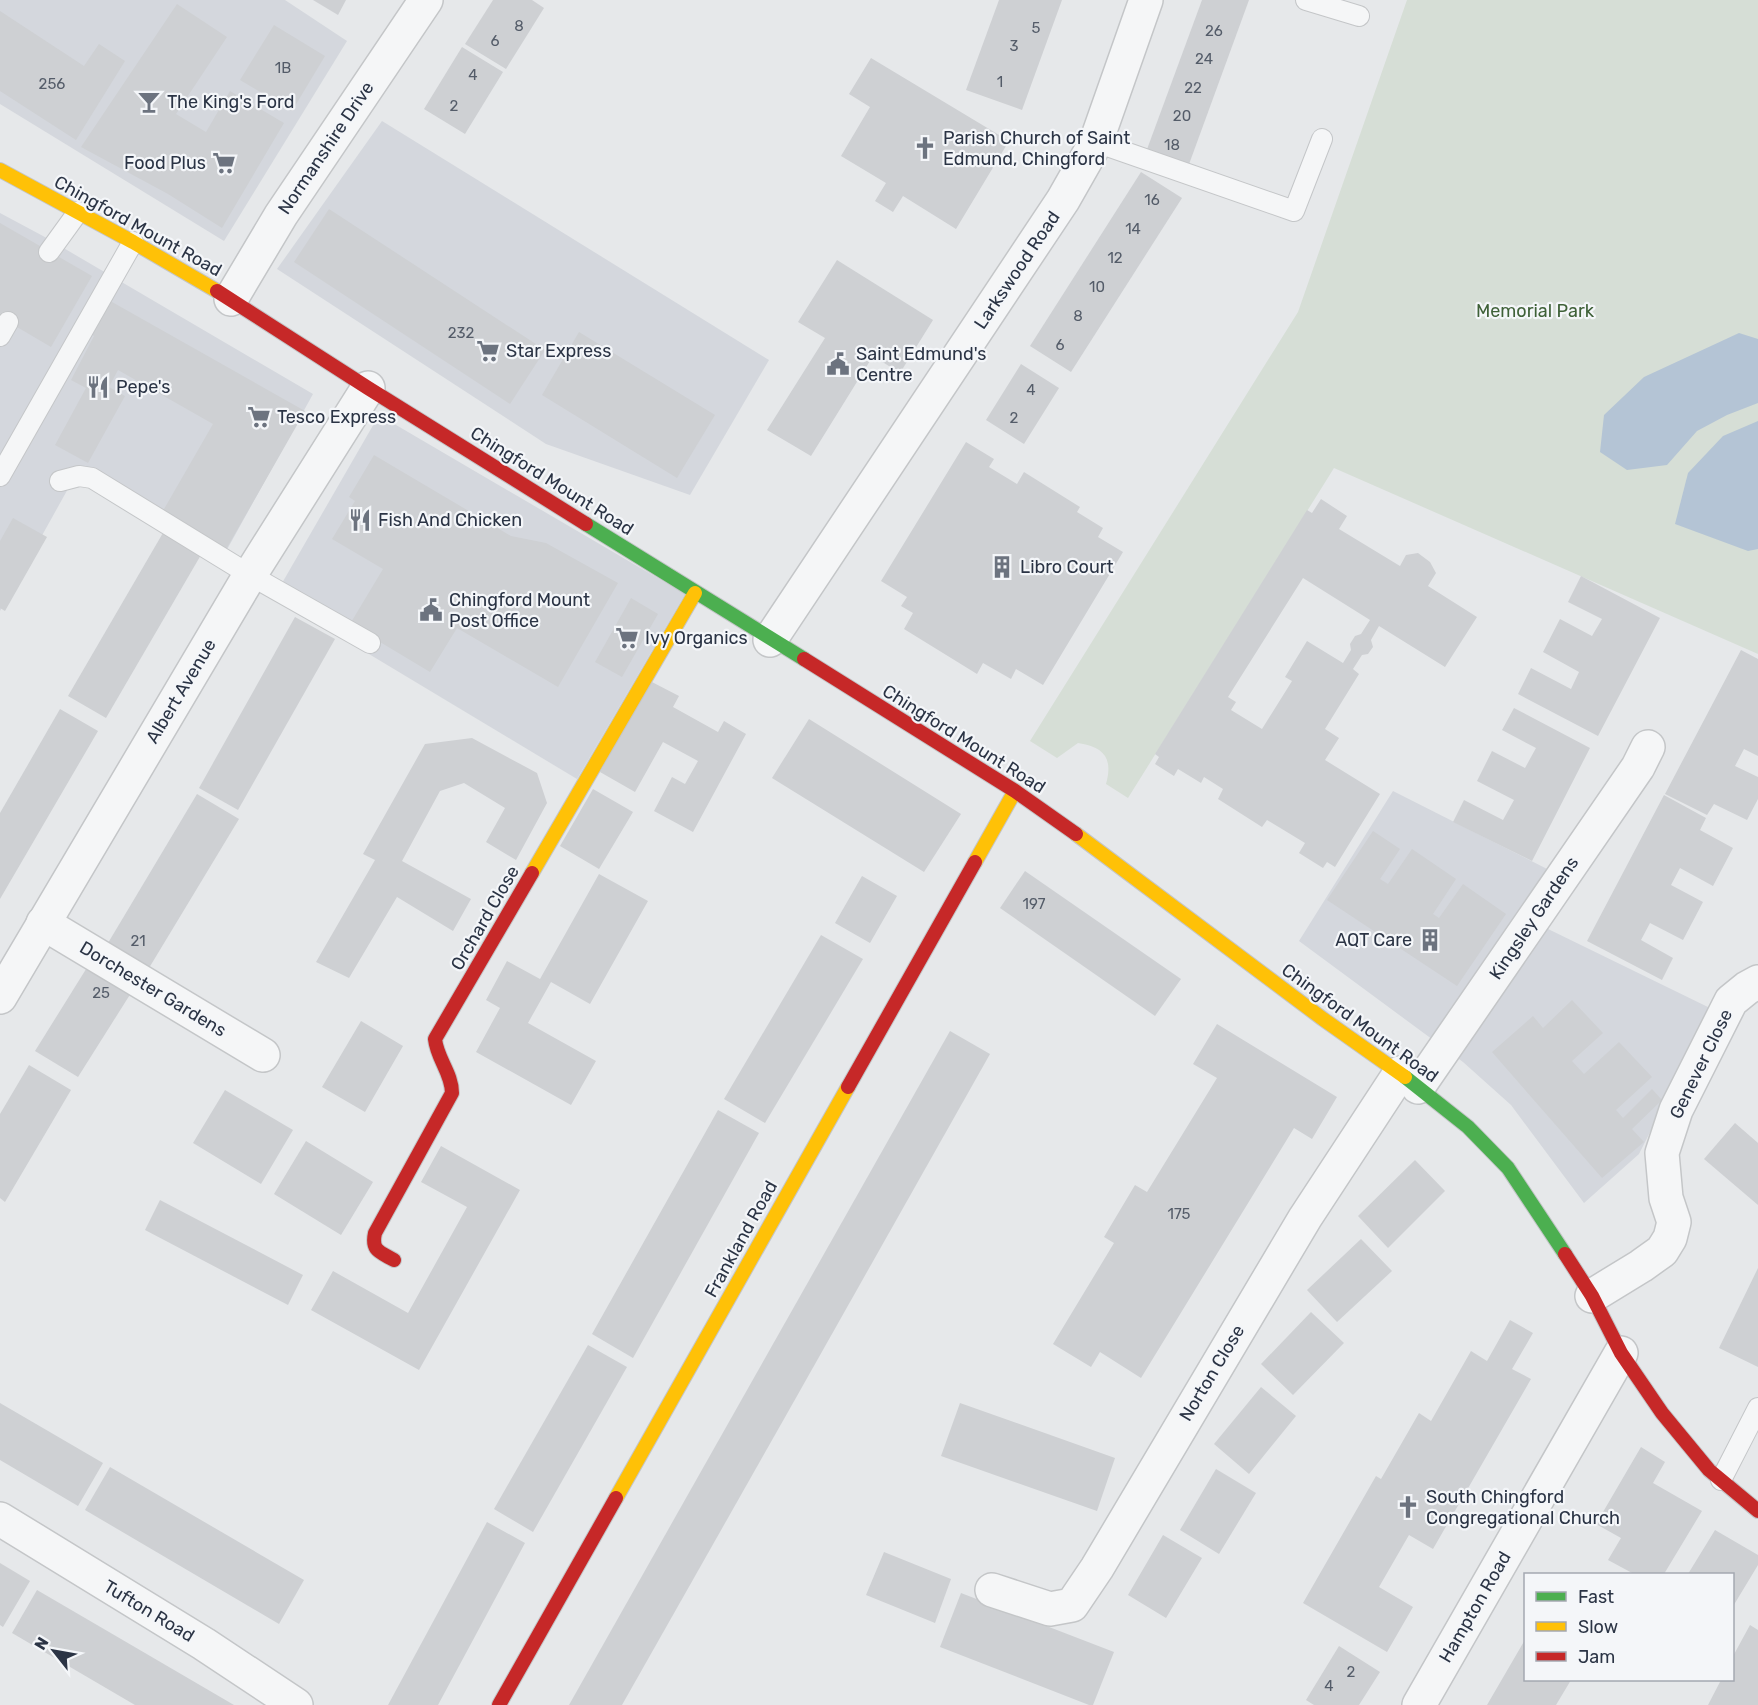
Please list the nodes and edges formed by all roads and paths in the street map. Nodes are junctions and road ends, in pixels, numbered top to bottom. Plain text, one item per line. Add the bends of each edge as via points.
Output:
1 (426, 0) edge
2 (1146, 0) edge
3 (1306, 0) edge
4 (1359, 16) dead end
5 (1322, 139) dead end
6 (1096, 142) junction
7 (0, 170) edge
8 (78, 212) junction
9 (133, 243) junction
10 (49, 252) dead end
11 (231, 299) junction
12 (368, 388) junction
13 (0, 476) edge
14 (60, 481) dead end
15 (250, 574) junction
16 (696, 593) junction
17 (770, 640) junction
18 (369, 643) dead end
19 (1648, 747) dead end
20 (1015, 791) junction
21 (44, 923) junction
22 (1758, 982) edge
23 (0, 997) edge
24 (264, 1055) dead end
25 (1409, 1080) junction
26 (394, 1260) dead end
27 (1592, 1296) junction
28 (1620, 1353) junction
29 (1758, 1408) edge
30 (1721, 1480) junction
31 (1758, 1511) edge
32 (0, 1519) edge
33 (992, 1590) dead end
34 (296, 1705) edge
35 (499, 1705) edge
36 (1419, 1705) edge

1 - 11 street, Normanshire Drive via 281,215
2 - 6 street, Larkswood Road
3 - 4 lane
5 - 6 lane via 1294,211
6 - 17 street, Larkswood Road via 1063,200
7 - 8 main road, Chingford Mount Road
8 - 9 main road, Chingford Mount Road
8 - 10 lane
9 - 11 main road, Chingford Mount Road
9 - 13 lane
11 - 12 main road, Chingford Mount Road
12 - 15 street, Albert Avenue
12 - 16 main road, Chingford Mount Road
14 - 15 lane via 79,476 92,478
15 - 18 lane
15 - 21 street, Albert Avenue
16 - 17 main road, Chingford Mount Road
16 - 26 main road, Orchard Close via 435,1039 436,1052 452,1082 452,1093 375,1233 373,1243 377,1251
17 - 20 main road, Chingford Mount Road
19 - 25 street, Kingsley Gardens via 1638,767
20 - 25 main road, Chingford Mount Road
20 - 35 main road, Frankland Road
21 - 23 street, Albert Avenue
21 - 24 street, Dorchester Gardens
22 - 27 street, Genever Close via 1731,1001 1676,1110 1662,1153 1666,1198 1674,1222 1670,1238 1662,1251
25 - 27 main road, Chingford Mount Road via 1468,1127 1508,1168
25 - 33 street, Norton Close via 1305,1218 1072,1605 1050,1609
27 - 28 main road, Chingford Mount Road
28 - 30 main road, Chingford Mount Road via 1662,1413
28 - 36 street, Hampton Road
29 - 30 lane
30 - 31 main road, Chingford Mount Road
32 - 34 street, Tufton Road

